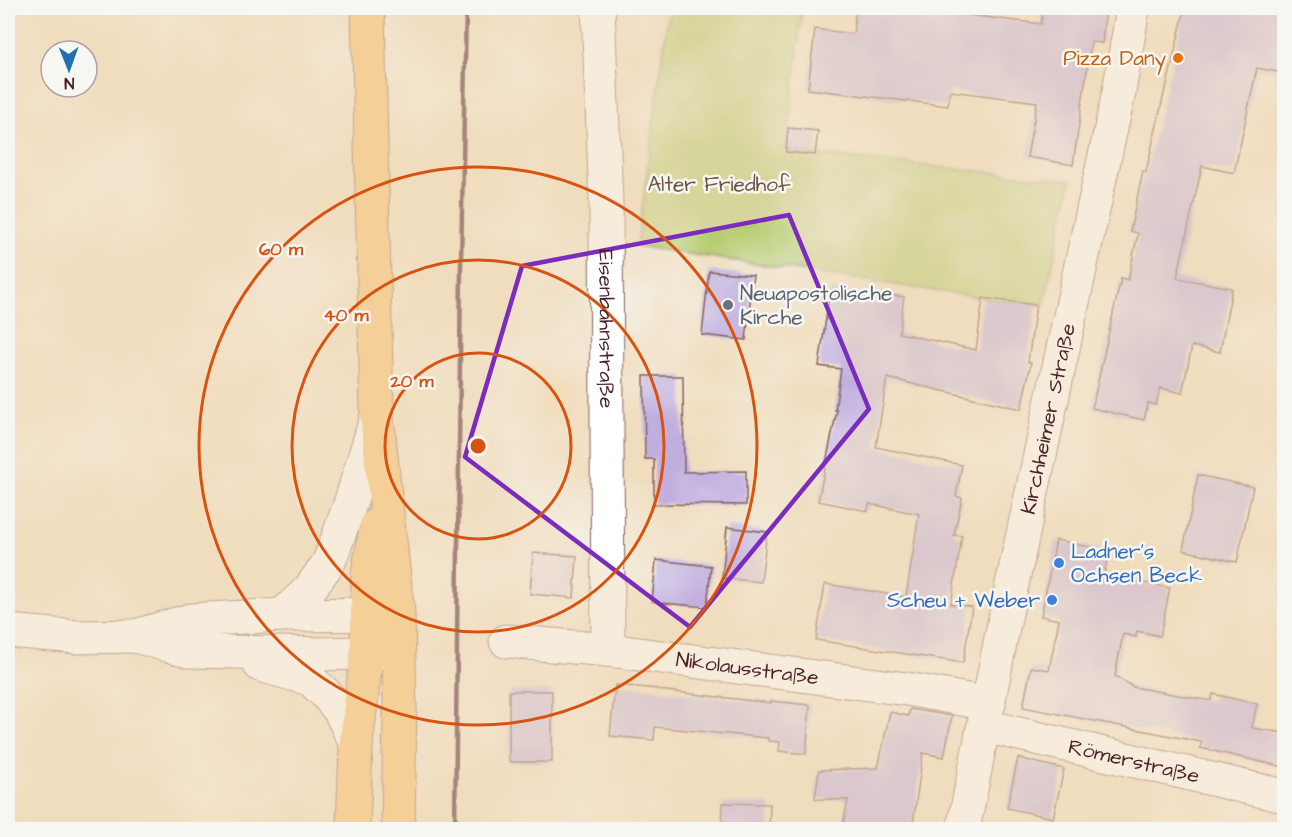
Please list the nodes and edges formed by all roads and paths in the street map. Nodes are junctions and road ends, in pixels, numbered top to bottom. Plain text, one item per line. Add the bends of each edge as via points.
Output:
1 (368, 8) edge
2 (598, 8) edge
3 (1133, 8) edge
4 (377, 416) junction
5 (383, 614) junction
6 (282, 615) junction
7 (8, 631) edge
8 (135, 636) junction
9 (506, 641) dead end
10 (608, 650) junction
11 (383, 652) junction
12 (234, 653) junction
13 (987, 715) junction
14 (356, 744) junction
15 (1284, 796) edge
16 (353, 830) edge
17 (398, 830) edge
18 (963, 830) edge

1 - 4 main road
2 - 10 street, Eisenbahnstraße via 606,202
3 - 13 street, Kirchheimer Straße via 1119,92
4 - 5 main road via 384,486 368,573
4 - 6 street via 329,562 309,590
5 - 6 street
5 - 11 main road
6 - 8 street via 190,620
7 - 8 street via 76,637
8 - 12 street via 189,651
9 - 10 street, Nikolausstraße
10 - 13 street, Nikolausstraße via 907,689
11 - 12 street
11 - 14 main road
11 - 17 main road via 400,708
12 - 14 street via 258,665 310,679 340,711
13 - 15 street, Römerstraße
13 - 18 street, Kirchheimer Straße
14 - 16 main road

